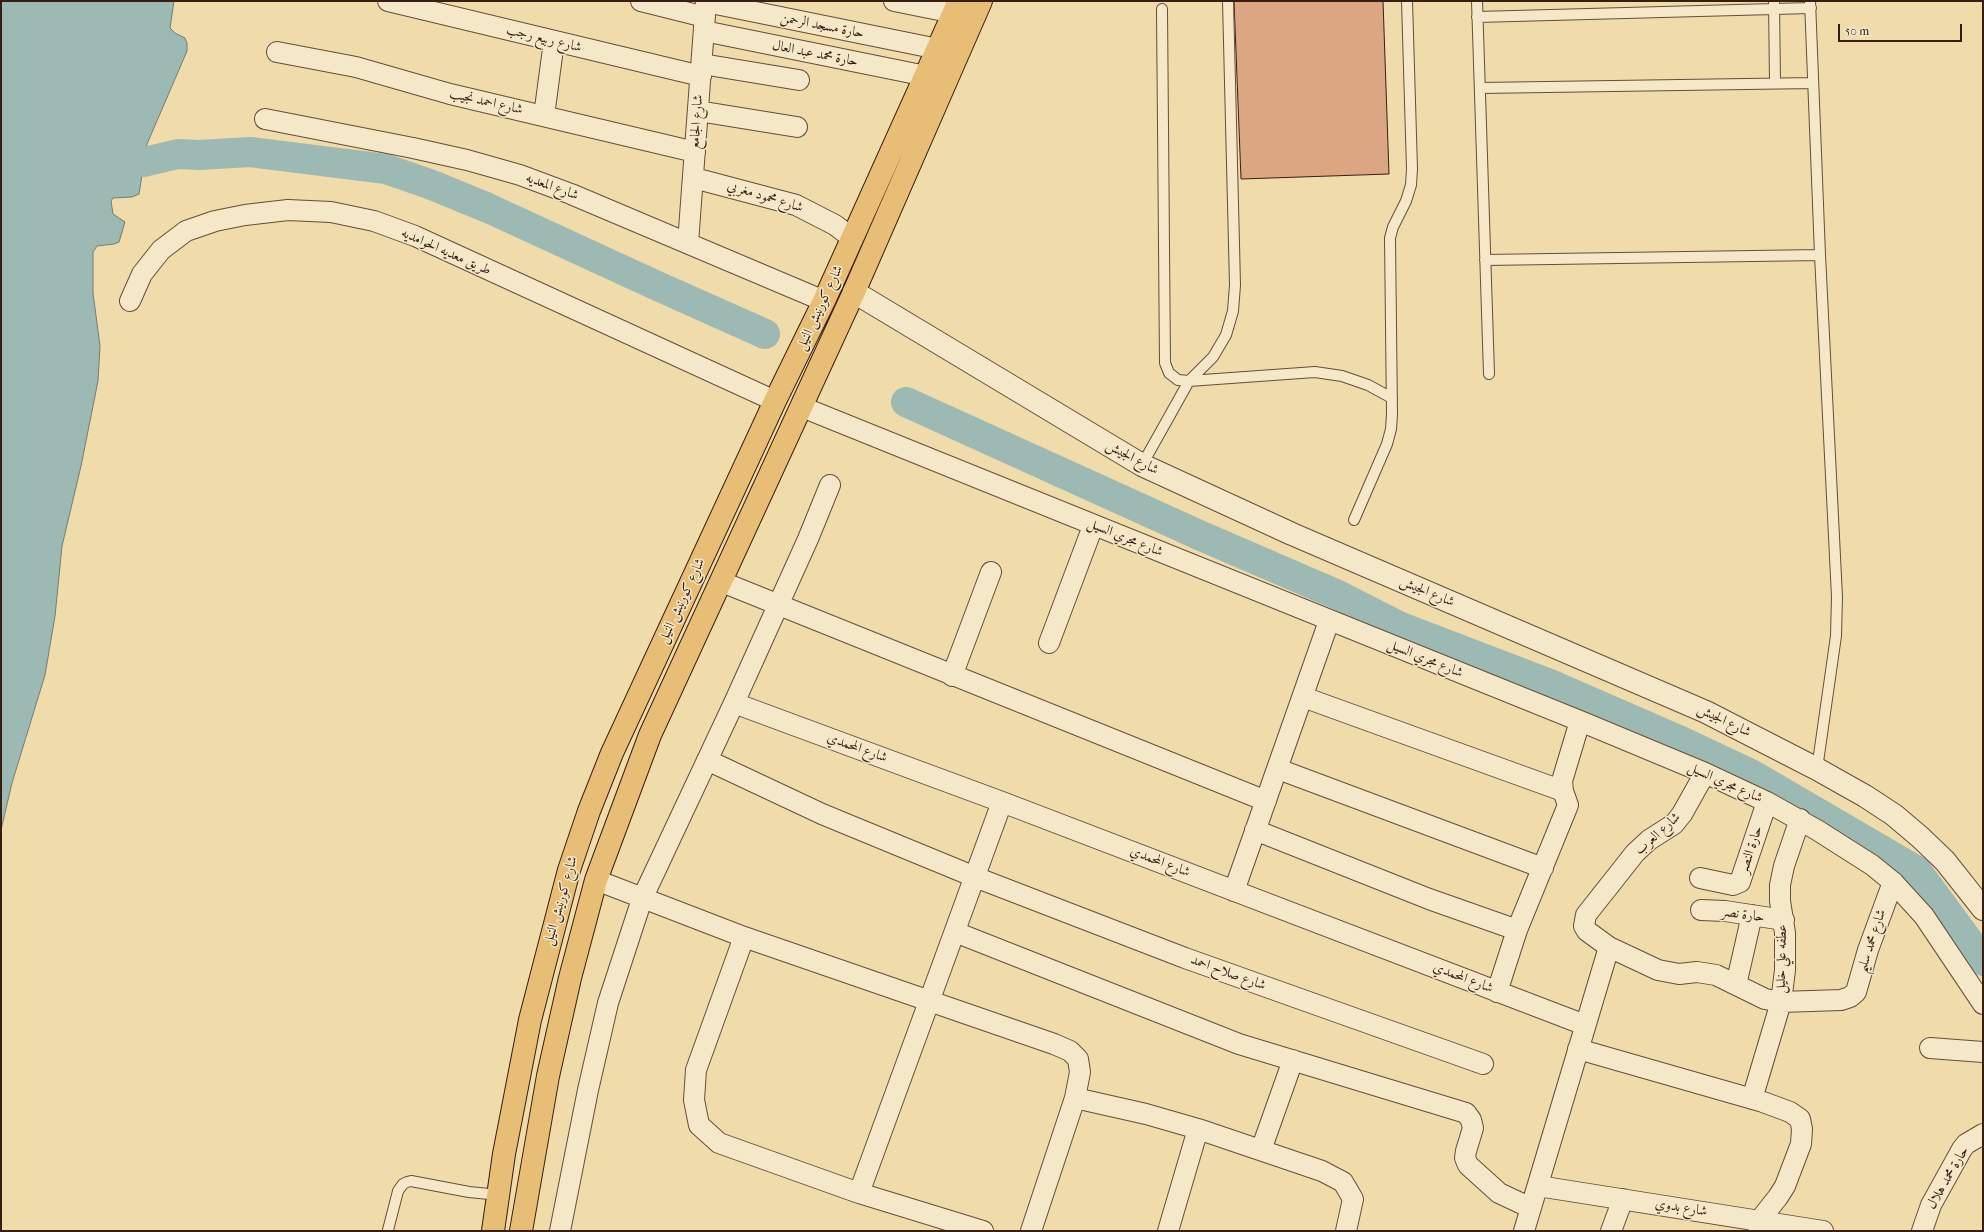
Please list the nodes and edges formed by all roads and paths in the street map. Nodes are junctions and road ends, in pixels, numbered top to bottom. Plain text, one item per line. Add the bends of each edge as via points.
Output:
1 (388, 1) edge
2 (641, 1) edge
3 (894, 1) edge
4 (981, 1) edge
5 (1228, 1) edge
6 (1407, 1) edge
7 (1477, 1) edge
8 (1774, 5) edge
9 (1811, 5) edge
10 (957, 7) edge
11 (1162, 9) dead end
12 (706, 13) edge
13 (1477, 17) junction
14 (554, 41) junction
15 (938, 49) junction
16 (277, 52) dead end
17 (701, 70) junction
18 (926, 76) junction
19 (799, 80) dead end
20 (1775, 83) junction
21 (1813, 83) junction
22 (1480, 88) junction
23 (698, 111) junction
24 (544, 116) junction
25 (265, 119) dead end
26 (797, 127) dead end
27 (695, 152) junction
28 (694, 178) junction
29 (852, 238) junction
30 (688, 243) junction
31 (1820, 255) junction
32 (1485, 260) junction
33 (854, 292) junction
34 (824, 301) junction
35 (130, 302) dead end
36 (1489, 374) dead end
37 (1189, 381) junction
38 (1392, 398) junction
39 (775, 401) junction
40 (802, 407) junction
41 (1142, 464) junction
42 (830, 485) dead end
43 (1354, 520) dead end
44 (1094, 526) junction
45 (991, 572) dead end
46 (722, 582) junction
47 (777, 604) junction
48 (1330, 621) junction
49 (1049, 643) dead end
50 (952, 676) junction
51 (1303, 697) junction
52 (734, 703) junction
53 (1580, 721) junction
54 (707, 760) junction
55 (1278, 769) junction
56 (1817, 769) junction
57 (1705, 773) junction
58 (1563, 791) junction
59 (1266, 801) junction
60 (1002, 802) junction
61 (1767, 802) junction
62 (1800, 819) junction
63 (1255, 830) junction
64 (1543, 868) junction
65 (975, 877) junction
66 (1700, 878) dead end
67 (596, 880) junction
68 (1893, 882) junction
69 (1234, 891) junction
70 (642, 899) junction
71 (1983, 909) edge
72 (1701, 910) dead end
73 (1752, 915) junction
74 (1784, 920) junction
75 (1517, 930) junction
76 (955, 932) junction
77 (744, 937) junction
78 (1609, 947) junction
79 (1736, 985) junction
80 (1497, 992) junction
81 (929, 1000) junction
82 (1781, 1002) junction
83 (1983, 1004) edge
84 (1585, 1025) junction
85 (1930, 1048) dead end
86 (1578, 1049) junction
87 (1983, 1052) edge
88 (1292, 1060) junction
89 (1483, 1064) dead end
90 (1075, 1098) junction
91 (1752, 1099) junction
92 (1198, 1129) junction
93 (1983, 1134) edge
94 (1260, 1150) junction
95 (1538, 1186) junction
96 (859, 1193) junction
97 (499, 1195) junction
98 (1623, 1199) junction
99 (527, 1200) junction
100 (1531, 1208) junction
101 (926, 1222) edge
102 (1759, 1226) edge
103 (388, 1230) dead end
104 (494, 1231) edge
105 (521, 1231) edge
106 (560, 1231) edge
107 (984, 1231) edge
108 (1030, 1231) edge
109 (1168, 1231) edge
110 (1346, 1231) edge
111 (1524, 1231) edge
112 (1611, 1231) edge
113 (1824, 1231) edge
114 (1922, 1231) edge

1 - 14 street, شارع ربيع رجب
2 - 12 street
3 - 10 street
4 - 33 highway, شارع كورنيش النيل
5 - 37 lane via 1234,311 1226,335 1213,357
6 - 38 lane via 1412,169 1406,201 1392,226 1390,238
7 - 13 lane
8 - 9 lane
8 - 13 lane
8 - 20 lane
9 - 21 lane
10 - 15 highway, شارع كورنيش النيل
11 - 37 lane via 1165,363 1169,373 1178,380
12 - 15 street, حارة مسجد الرحمن
12 - 17 street, شارع الجامع
12 - 18 street, حارة محمد عبد العال
13 - 22 lane
14 - 17 street, شارع ربيع رجب
14 - 24 street
15 - 18 highway, شارع كورنيش النيل
16 - 24 street, شارع احمد نجيب via 356,67 450,94
17 - 19 street, شارع ربيع رجب
17 - 23 street, شارع الجامع
18 - 29 highway, شارع كورنيش النيل
20 - 21 lane
20 - 22 lane
21 - 31 lane
22 - 32 lane
23 - 26 street
23 - 27 street, شارع الجامع
24 - 27 street, شارع احمد نجيب
25 - 30 street, شارع المعديه via 421,150 520,175
27 - 28 street, شارع الجامع
28 - 29 street, شارع محمود مغربي via 796,205 835,225
28 - 30 street, شارع الجامع
29 - 34 highway, شارع كورنيش النيل
30 - 34 street, شارع المعديه
31 - 32 lane
31 - 56 lane via 1838,597 1836,636
32 - 36 lane
33 - 40 highway, شارع كورنيش النيل
33 - 41 street, شارع الجيش
34 - 39 highway, شارع كورنيش النيل
35 - 39 street, طريق معديه الحوامديه via 142,274 162,250 186,231 215,221 245,215 288,210 331,212 374,221 415,236
37 - 38 lane via 1315,372 1342,376 1368,385
37 - 41 lane
38 - 43 lane via 1391,429 1387,444
39 - 97 highway, شارع كورنيش النيل via 612,753 589,811 569,870 542,970 518,1078
40 - 44 street, شارع مجري السيل
40 - 46 highway, شارع كورنيش النيل
41 - 56 street, شارع الجيش via 1292,534 1706,712
42 - 47 street
44 - 48 street, شارع مجري السيل
44 - 49 street
45 - 50 street
46 - 47 street
46 - 67 highway, شارع كورنيش النيل via 650,735
47 - 50 street
47 - 52 street
48 - 51 street
48 - 53 street, شارع مجري السيل
50 - 59 street
51 - 55 street
51 - 58 street
52 - 54 street
52 - 60 street, شارع المحمدي
53 - 57 street, شارع مجري السيل
53 - 58 street via 1562,780
54 - 65 street, شارع صلاح احمد via 822,814
54 - 70 street
55 - 59 street
55 - 64 street
56 - 71 street, شارع الجيش via 1865,796 1920,836 1945,861
57 - 61 street, شارع مجري السيل
57 - 78 street, شارع العرب via 1674,824 1649,840 1635,853 1586,915 1584,926 1587,931
58 - 64 street via 1568,805
59 - 63 street
60 - 65 street
60 - 69 street, شارع المحمدي
61 - 62 street, شارع مجري السيل
61 - 66 street, حارة النصر via 1740,882 1733,885
62 - 68 street, شارع مجري السيل via 1872,865
62 - 74 street, عطفه علي خليل via 1781,874 1780,901
63 - 69 street
63 - 75 street
64 - 75 street
65 - 76 street
65 - 89 street, شارع صلاح احمد via 1185,958
67 - 70 street
67 - 99 highway, شارع كورنيش النيل via 558,1027
68 - 82 street, شارع محمد سليم via 1877,923 1856,992 1841,1000
68 - 83 street, شارع مجري السيل via 1924,916
69 - 80 street, شارع المحمدي
70 - 77 street
70 - 106 street via 608,1003
72 - 73 street, حارة نصر
73 - 74 street, حارة نصر
73 - 79 street
74 - 82 street, عطفه علي خليل via 1786,949
75 - 80 street
76 - 81 street
76 - 88 street via 1239,1044
77 - 81 street
77 - 96 street via 696,1070 694,1100 700,1125 719,1142
78 - 79 street via 1658,970 1679,974 1707,973
78 - 84 street
79 - 82 street via 1754,995
80 - 84 street, شارع المحمدي
81 - 90 street via 1070,1051 1078,1059 1080,1072
81 - 96 street
82 - 91 street, عطفه علي خليل
84 - 86 street
85 - 87 street
86 - 91 street
86 - 95 street
88 - 94 street
88 - 100 street via 1466,1113 1473,1128 1465,1158 1468,1165 1499,1193
90 - 92 street
90 - 108 street
91 - 102 street via 1790,1112 1800,1119 1802,1129 1801,1144 1785,1186
92 - 94 street
92 - 109 street
93 - 114 street, حارة محمد هلال via 1962,1149 1931,1205
94 - 110 street via 1322,1171 1343,1182 1353,1199
95 - 98 street, شارع بدوي
95 - 100 street
96 - 101 street
97 - 99 highway
97 - 103 lane via 407,1182 398,1191
97 - 104 highway, شارع كورنيش النيل
98 - 102 street, شارع بدوي
98 - 112 street
99 - 105 highway, شارع كورنيش النيل
100 - 111 street
101 - 107 street
102 - 113 street, شارع بدوي

